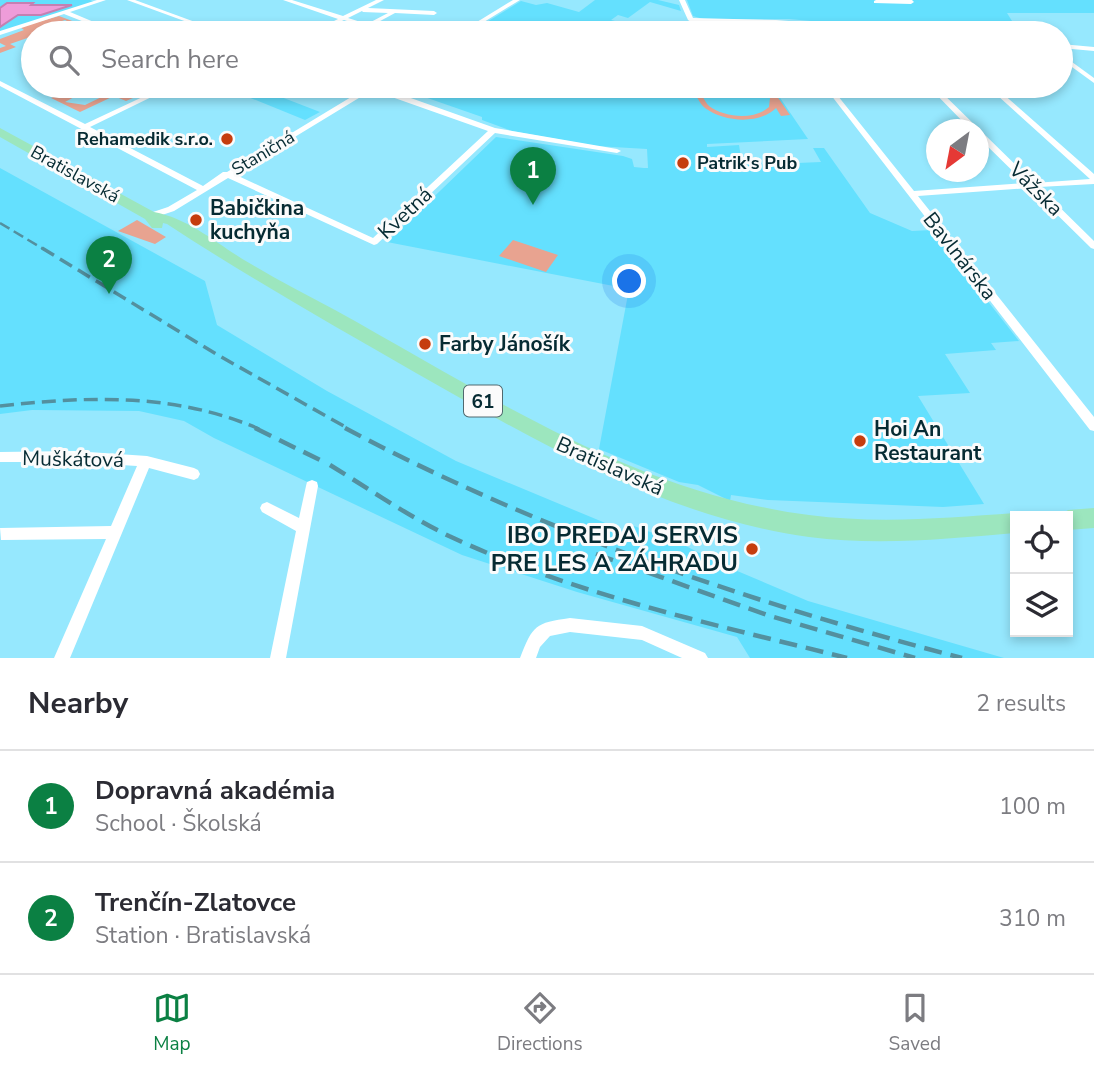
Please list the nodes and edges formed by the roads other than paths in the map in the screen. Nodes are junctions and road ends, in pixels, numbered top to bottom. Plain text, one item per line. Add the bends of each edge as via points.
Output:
1 (103, 0) edge
2 (130, 0) edge
3 (286, 0) edge
4 (381, 0) edge
5 (517, 0) edge
6 (682, 0) edge
7 (909, 0) edge
8 (875, 1) edge
9 (360, 10) junction
10 (884, 11) dead end
11 (394, 12) junction
12 (66, 13) junction
13 (434, 13) dead end
14 (343, 19) junction
15 (40, 21) edge
16 (86, 21) edge
17 (189, 21) edge
18 (339, 21) edge
19 (350, 21) edge
20 (377, 21) edge
21 (482, 21) edge
22 (734, 21) edge
23 (21, 27) edge
24 (0, 33) edge
25 (1073, 47) edge
26 (1094, 49) edge
27 (1073, 65) edge
28 (1094, 81) edge
29 (0, 83) edge
30 (21, 94) edge
31 (29, 98) edge
32 (147, 98) edge
33 (351, 98) edge
34 (404, 98) edge
35 (836, 98) edge
36 (943, 98) edge
37 (1003, 98) edge
38 (965, 119) edge
39 (85, 127) junction
40 (493, 130) junction
41 (0, 132) edge
42 (989, 143) edge
43 (617, 151) dead end
44 (226, 174) junction
45 (1094, 179) edge
46 (1031, 184) junction
47 (202, 189) junction
48 (912, 194) junction
49 (150, 216) junction
50 (1094, 246) edge
51 (1094, 426) edge
52 (0, 457) edge
53 (145, 462) junction
54 (194, 474) dead end
55 (312, 486) dead end
56 (267, 508) dead end
57 (1094, 518) edge
58 (1073, 520) edge
59 (1010, 523) edge
60 (304, 528) junction
61 (116, 532) junction
62 (1, 534) edge
63 (62, 658) edge
64 (278, 658) edge
65 (528, 658) edge
66 (699, 658) edge

1 - 12 street
2 - 17 street
3 - 14 street
4 - 9 street
5 - 21 street
6 - 22 street via 691,20
7 - 8 street
8 - 10 street
9 - 11 street
9 - 14 street
11 - 13 street
11 - 20 street
12 - 15 street
12 - 16 street
14 - 18 street
14 - 19 street
23 - 24 street
25 - 26 street
27 - 28 street
29 - 30 street
31 - 39 street
32 - 39 street
33 - 44 street, Staničná
34 - 40 street
35 - 48 street, Bavlnárska
36 - 38 street, Vážska
37 - 45 street
39 - 47 street
40 - 43 street
40 - 44 street, Kvetná via 374,242
41 - 49 main road, Bratislavská / 61
42 - 46 street, Vážska
44 - 47 street, Staničná
45 - 46 street
46 - 48 street
46 - 50 street, Vážska
47 - 49 street, Staničná
48 - 51 street, Bavlnárska
49 - 59 main road, Bratislavská / 61 via 156,224 222,261 245,268 553,440 636,479 711,507 780,523 850,530
52 - 53 street, Muškátová via 114,457
53 - 54 street, Muškátová
53 - 61 street, Muškátová
55 - 60 street
56 - 60 street
57 - 58 main road
60 - 64 street
61 - 62 street
61 - 63 street, Muškátová
65 - 66 street via 546,629 570,625 642,632

